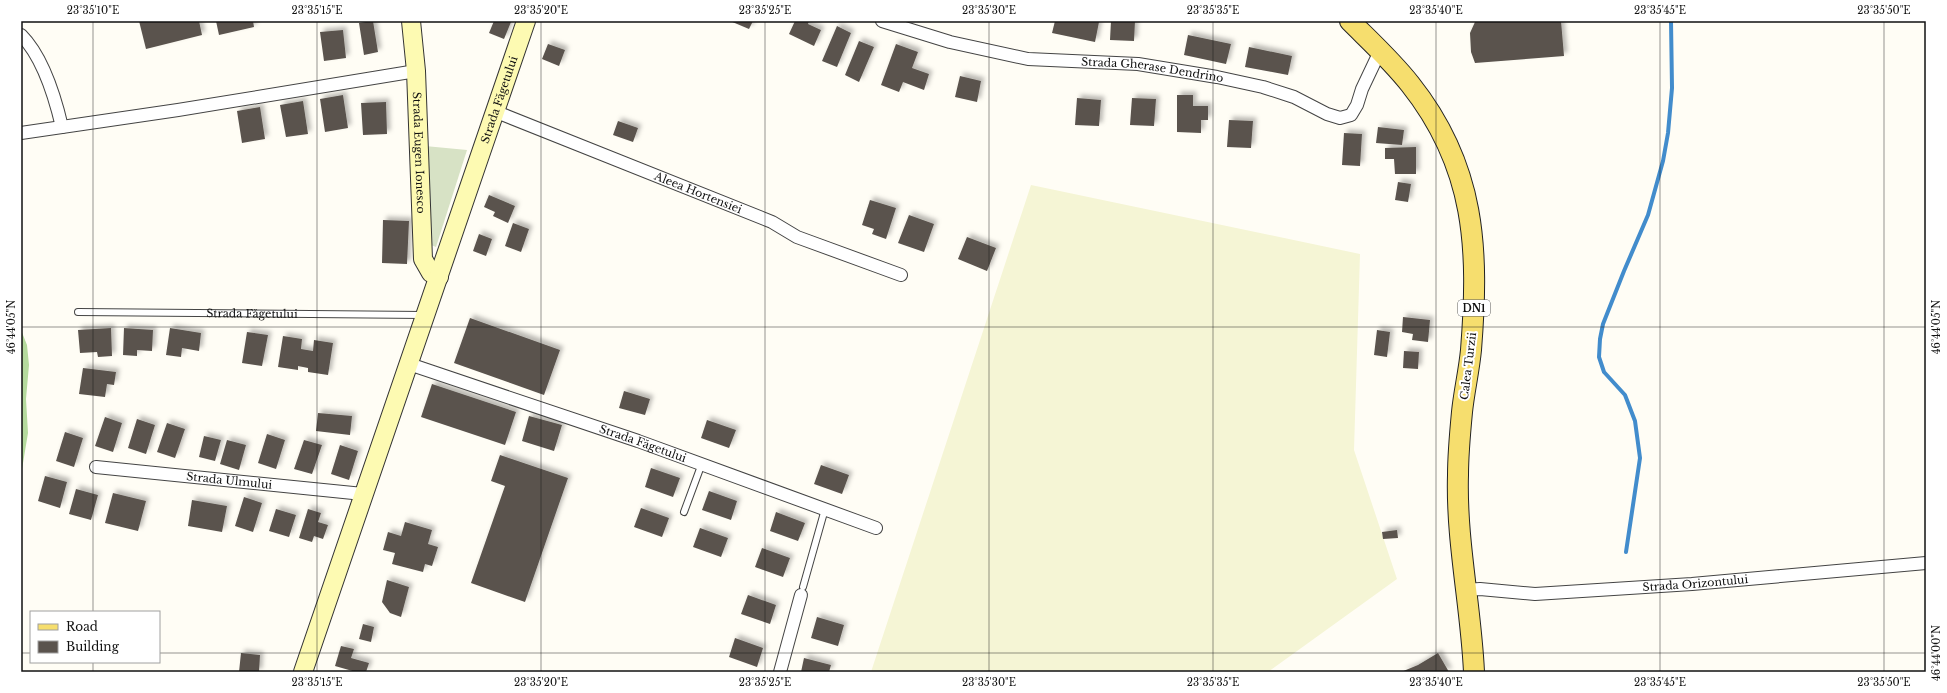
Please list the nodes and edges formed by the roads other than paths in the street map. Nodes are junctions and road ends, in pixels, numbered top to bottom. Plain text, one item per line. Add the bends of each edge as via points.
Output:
1 (411, 21) edge
2 (526, 21) edge
3 (882, 21) edge
4 (1350, 21) edge
5 (21, 35) edge
6 (1380, 51) junction
7 (416, 70) junction
8 (494, 111) junction
9 (62, 127) junction
10 (21, 133) edge
11 (901, 275) dead end
12 (439, 277) junction
13 (78, 312) dead end
14 (426, 315) junction
15 (409, 364) junction
16 (701, 466) junction
17 (96, 467) dead end
18 (363, 494) junction
19 (825, 509) junction
20 (684, 512) dead end
21 (876, 528) dead end
22 (1926, 563) edge
23 (1465, 590) junction
24 (802, 591) joint
25 (1475, 666) edge
26 (303, 672) edge
27 (780, 672) edge

1 - 7 main road, Strada Eugen Ionesco
2 - 8 main road, Strada Făgetului
3 - 6 street, Strada Gherase Dendrino via 950,42 1028,59 1138,64 1217,77 1294,97 1340,118 1351,115 1357,105
4 - 6 main road, Calea Turzii / DN1
5 - 9 street via 53,90
6 - 23 main road, Calea Turzii / DN1 via 1410,84 1434,120 1457,166 1472,226 1475,293 1458,474 1459,538
7 - 9 street
7 - 12 main road, Strada Eugen Ionesco via 423,259 431,273
8 - 11 street, Aleea Hortensiei via 772,222 797,238
8 - 12 main road, Strada Făgetului
9 - 10 street
12 - 14 main road, Strada Făgetului
13 - 14 lane, Strada Făgetului
14 - 15 main road, Strada Făgetului
15 - 16 street, Strada Făgetului via 638,441
15 - 18 main road, Strada Făgetului
16 - 19 street, Strada Făgetului
16 - 20 lane
17 - 18 street, Strada Ulmului
18 - 26 main road, Strada Făgetului
19 - 21 street, Strada Făgetului
19 - 24 lane
22 - 23 street, Strada Orizontului via 1692,584 1535,594
23 - 25 main road, Calea Turzii / DN1
24 - 27 street

